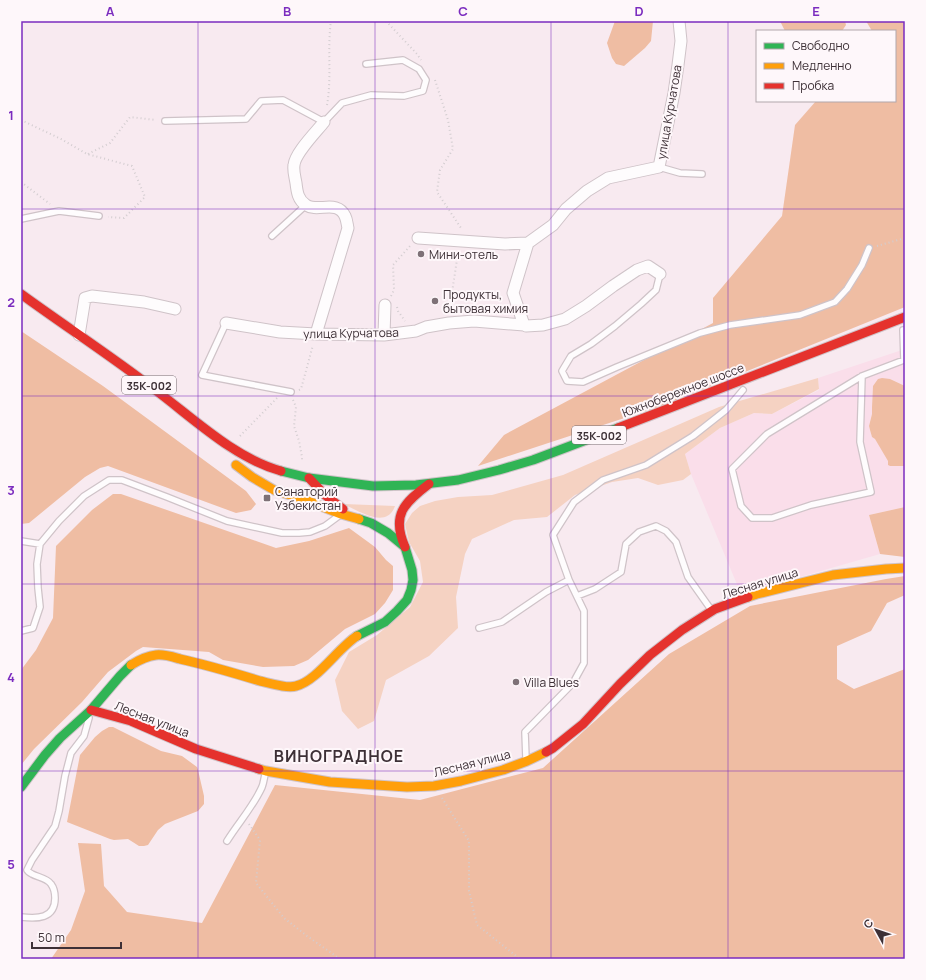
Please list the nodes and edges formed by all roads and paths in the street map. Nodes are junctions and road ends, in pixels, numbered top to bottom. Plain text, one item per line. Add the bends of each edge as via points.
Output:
1 (386, 21) edge
2 (679, 21) edge
3 (331, 22) edge
4 (422, 61) dead end
5 (366, 64) dead end
6 (434, 80) dead end
7 (21, 120) edge
8 (165, 121) joint
9 (324, 122) junction
10 (87, 154) junction
11 (659, 168) junction
12 (702, 174) dead end
13 (21, 182) edge
14 (306, 205) junction
15 (59, 211) junction
16 (99, 216) joint
17 (21, 219) edge
18 (461, 228) dead end
19 (272, 236) dead end
20 (418, 238) joint
21 (905, 238) edge
22 (460, 240) junction
23 (528, 243) junction
24 (870, 248) joint
25 (660, 274) joint
26 (21, 294) edge
27 (384, 305) junction
28 (175, 309) dead end
29 (442, 314) dead end
30 (902, 318) edge
31 (410, 322) dead end
32 (226, 323) joint
33 (524, 324) junction
34 (901, 330) edge
35 (316, 334) junction
36 (384, 334) junction
37 (79, 335) junction
38 (862, 376) junction
39 (746, 389) joint
40 (284, 391) junction
41 (291, 392) junction
42 (728, 395) dead end
43 (677, 415) dead end
44 (230, 447) junction
45 (302, 457) dead end
46 (526, 471) dead end
47 (309, 478) junction
48 (429, 484) junction
49 (429, 494) dead end
50 (339, 496) dead end
51 (414, 496) junction
52 (399, 497) dead end
53 (341, 514) junction
54 (356, 518) junction
55 (21, 541) edge
56 (40, 544) junction
57 (405, 547) junction
58 (905, 568) edge
59 (569, 580) junction
60 (577, 596) junction
61 (713, 611) junction
62 (479, 628) dead end
63 (21, 631) edge
64 (91, 710) junction
65 (527, 761) junction
66 (266, 771) junction
67 (434, 786) junction
68 (21, 787) edge
69 (244, 816) junction
70 (227, 841) dead end
71 (21, 917) edge
72 (340, 959) edge
73 (520, 959) edge

1 - 4 path
2 - 11 street, улица Курчатова via 681,41 678,65
3 - 9 path via 330,92
5 - 9 lane via 403,60 419,69 426,80 423,90 404,96 371,95 342,102
6 - 18 path via 448,120 453,149 440,170 437,192
7 - 10 path
8 - 9 lane via 246,118 262,101 283,100
8 - 10 path via 130,117 110,143
9 - 14 street via 299,152 294,164 297,192 300,200
10 - 16 path via 132,166 145,197 124,218
11 - 12 lane via 680,173
11 - 23 street, улица Курчатова via 608,178 587,191 553,224
13 - 15 path
14 - 19 lane
14 - 35 street via 315,208 334,207 340,210 345,216 348,228
15 - 16 lane
15 - 17 lane
20 - 22 street
20 - 27 path via 393,265 394,289
21 - 24 path
22 - 23 street via 504,244
22 - 29 path via 450,306
23 - 33 street via 513,293
24 - 25 lane via 847,289 835,302 800,315 730,325 700,333 583,382 567,381 562,371 571,356 591,344 641,304 656,290
25 - 33 street, улица Курчатова via 648,266 637,270 565,319 543,325
26 - 37 main road, Южнобережное шоссе / 35К-002
27 - 31 path via 397,304 398,311 405,321
27 - 36 street
28 - 37 street via 144,302 92,296 85,298
30 - 34 main road
30 - 48 main road, Южнобережное шоссе / 35К-002 via 533,460 458,480
32 - 35 street, улица Курчатова via 280,332
32 - 40 lane via 202,375
33 - 36 street, улица Курчатова via 474,321
34 - 38 lane via 904,360
35 - 36 street, улица Курчатова
35 - 41 path via 301,389
37 - 44 main road, Южнобережное шоссе / 35К-002
38 - 38 lane via 767,434 732,469 741,506 752,518 772,518 811,505 871,492 860,442
39 - 42 main road, Южнобережное шоссе
39 - 59 lane via 726,410 693,436 646,465 602,480 574,502 553,535
40 - 41 lane
40 - 44 path
41 - 45 path via 296,407 294,426
43 - 46 main road, Южнобережное шоссе / 35К-002
44 - 47 main road, Южнобережное шоссе / 35К-002 via 262,465
47 - 48 main road, Южнобережное шоссе / 35К-002 via 373,486
47 - 54 main road via 328,499
48 - 51 main road
49 - 51 main road
50 - 53 main road via 285,487 233,463 274,490
51 - 52 main road
51 - 57 main road via 398,523
53 - 54 main road
53 - 56 lane via 325,526 310,532 282,533 227,522 122,480 109,480 84,496
54 - 57 main road via 388,532
55 - 56 lane
56 - 63 lane via 37,564 40,607 33,628
57 - 64 main road via 413,580 407,600 385,622 350,640 306,682 295,686 275,685 178,658 156,655 130,666
58 - 61 main road, Лесная улица via 833,575 757,594
59 - 60 lane
59 - 62 lane via 546,592 502,622
60 - 61 lane via 596,589 621,572 626,544 639,532 656,526 666,531 676,542 688,577
60 - 65 lane via 584,611 584,663 573,683 525,732
61 - 65 main road, Лесная улица via 682,630 650,655 583,724 553,748
64 - 66 main road, Лесная улица via 131,721 196,748
64 - 68 main road via 60,738
64 - 71 lane via 84,736 71,753 55,826 27,870 51,883 55,893 55,905 52,911 41,918
65 - 67 main road, Лесная улица via 503,770
66 - 67 main road, Лесная улица via 330,782
66 - 69 lane via 262,786
67 - 73 path via 469,841 469,891 477,925
69 - 70 lane
69 - 72 path via 260,840 256,883 284,918

